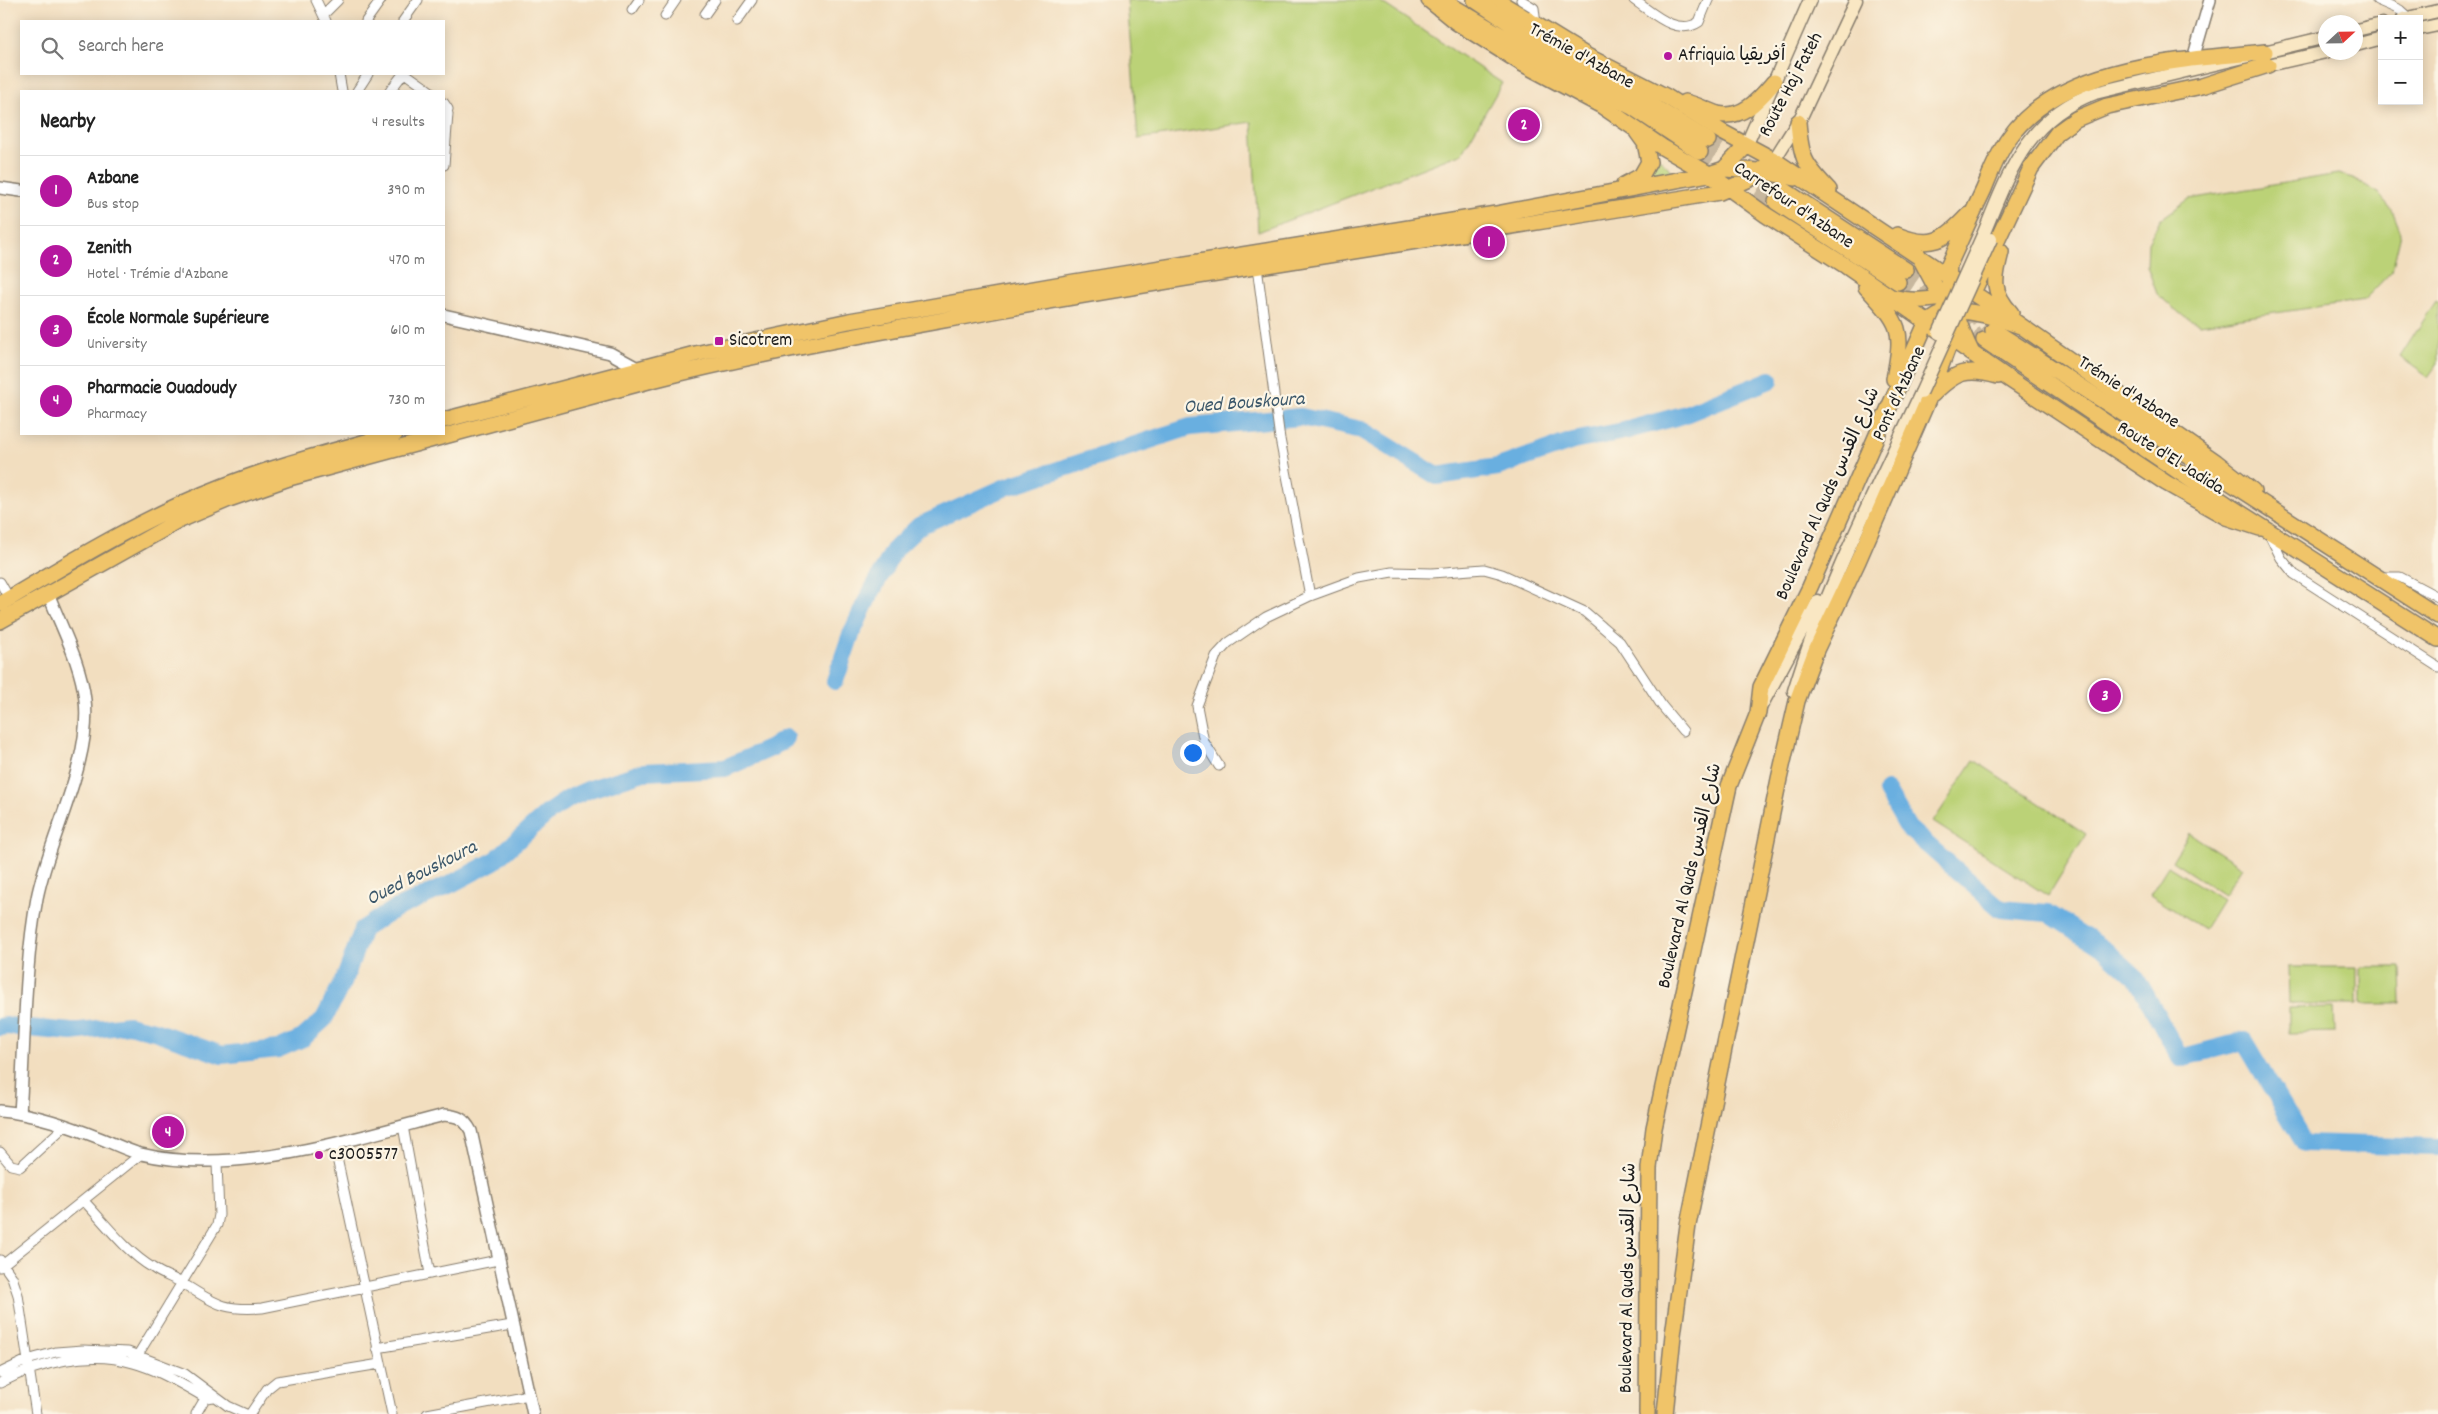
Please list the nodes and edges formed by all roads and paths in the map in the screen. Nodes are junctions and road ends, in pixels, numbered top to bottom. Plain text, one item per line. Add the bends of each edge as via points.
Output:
1 (316, 0) edge
2 (338, 0) edge
3 (381, 0) edge
4 (418, 0) edge
5 (639, 0) edge
6 (676, 0) edge
7 (715, 0) edge
8 (752, 0) edge
9 (1429, 0) edge
10 (1442, 0) edge
11 (1475, 0) edge
12 (1496, 0) edge
13 (1521, 0) edge
14 (1634, 0) edge
15 (1708, 0) edge
16 (1810, 0) edge
17 (1856, 0) edge
18 (2210, 0) edge
19 (2377, 0) edge
20 (632, 10) dead end
21 (2438, 10) edge
22 (705, 14) dead end
23 (2403, 15) edge
24 (2419, 15) edge
25 (665, 16) dead end
26 (325, 18) edge
27 (367, 20) edge
28 (404, 20) edge
29 (737, 21) dead end
30 (1536, 25) junction
31 (2378, 25) edge
32 (2438, 25) edge
33 (2363, 28) edge
34 (2423, 28) edge
35 (2378, 39) edge
36 (2318, 40) edge
37 (2363, 43) edge
38 (2318, 53) edge
39 (2193, 59) junction
40 (2266, 59) junction
41 (339, 75) edge
42 (367, 75) edge
43 (403, 75) edge
44 (405, 75) edge
45 (1774, 82) junction
46 (342, 90) edge
47 (357, 90) edge
48 (391, 90) edge
49 (428, 90) edge
50 (1668, 98) junction
51 (446, 117) edge
52 (1798, 122) junction
53 (1633, 128) junction
54 (1722, 132) junction
55 (445, 142) edge
56 (1746, 146) junction
57 (1774, 160) junction
58 (1751, 174) junction
59 (1720, 178) junction
60 (1803, 180) junction
61 (0, 188) edge
62 (20, 191) edge
63 (1601, 194) junction
64 (1780, 196) tunnel mouth
65 (1688, 197) junction
66 (1753, 206) junction
67 (1975, 207) junction
68 (2013, 207) junction
69 (1850, 211) junction
70 (1869, 223) junction
71 (1919, 256) junction
72 (1846, 266) junction
73 (1257, 267) junction
74 (1948, 275) junction
75 (1902, 276) tunnel mouth
76 (1968, 289) junction
77 (1890, 296) junction
78 (1947, 296) junction
79 (1912, 300) junction
80 (1952, 313) junction
81 (445, 315) edge
82 (1985, 315) junction
83 (1927, 323) junction
84 (2021, 326) junction
85 (1951, 339) junction
86 (1970, 350) junction
87 (639, 368) junction
88 (2009, 379) junction
89 (652, 380) junction
90 (1921, 394) junction
91 (1888, 411) junction
92 (445, 420) edge
93 (391, 435) edge
94 (445, 435) edge
95 (445, 435) edge
96 (2292, 524) junction
97 (2268, 531) junction
98 (2378, 577) junction
99 (0, 582) edge
100 (1827, 589) junction
101 (48, 593) junction
102 (1310, 596) junction
103 (2438, 598) edge
104 (4, 601) edge
105 (2438, 616) edge
106 (0, 621) edge
107 (2438, 638) edge
108 (2438, 667) edge
109 (1758, 713) junction
110 (1683, 731) dead end
111 (1218, 766) dead end
112 (1779, 780) junction
113 (0, 1111) edge
114 (20, 1113) junction
115 (66, 1125) junction
116 (403, 1126) junction
117 (334, 1144) junction
118 (0, 1152) edge
119 (142, 1154) junction
120 (217, 1163) junction
121 (84, 1201) junction
122 (498, 1260) junction
123 (1, 1264) edge
124 (430, 1274) junction
125 (181, 1282) junction
126 (365, 1285) junction
127 (512, 1326) junction
128 (377, 1348) junction
129 (135, 1358) junction
130 (380, 1364) junction
131 (28, 1365) junction
132 (0, 1373) edge
133 (0, 1383) edge
134 (210, 1395) junction
135 (529, 1395) junction
136 (36, 1414) edge
137 (196, 1414) edge
138 (246, 1414) edge
139 (250, 1414) edge
140 (392, 1414) edge
141 (428, 1414) edge
142 (533, 1414) edge
143 (1647, 1414) edge
144 (1665, 1414) edge

1 - 26 street
2 - 26 street
3 - 27 street
4 - 28 street
5 - 20 street
6 - 25 street
7 - 22 street
8 - 29 street
9 - 53 main road via 1456,22 1602,106
10 - 11 main road, Trémie d'Azbane via 1564,73 1704,146 1642,100 1564,59
12 - 30 main road
13 - 30 street via 1534,8
14 - 15 street via 1674,26 1685,28 1699,22
16 - 45 main road, Route Haj Fateh
17 - 52 main road, Route Haj Fateh
18 - 39 street
19 - 23 street
21 - 24 main road
30 - 50 main road
31 - 33 main road
32 - 34 main road
35 - 37 main road
36 - 40 main road
38 - 40 main road
39 - 40 main road
39 - 67 main road via 2078,84 2041,106 2009,138
40 - 68 main road via 2202,86 2107,106 2076,119 2058,132 2043,150
40 - 90 main road, Pont d'Azbane, bridge via 2116,95 2082,107 2052,127 2030,150 1987,237
41 - 46 street
42 - 47 street
43 - 48 street
44 - 49 street
45 - 50 main road via 1754,103 1743,111 1730,114
45 - 56 main road, Route Haj Fateh
50 - 54 main road
51 - 55 street
52 - 57 main road, Route Haj Fateh
52 - 69 main road via 1800,148 1807,166
53 - 59 main road
53 - 63 main road via 1648,152 1646,169 1633,181
54 - 56 main road
54 - 59 main road via 1728,151
56 - 57 main road, Carrefour d'Azbane
56 - 58 main road
56 - 59 main road, Carrefour d'Azbane
57 - 58 main road
57 - 60 main road, Carrefour d'Azbane
58 - 59 main road
58 - 60 main road
58 - 66 main road
59 - 63 main road
59 - 65 main road
59 - 66 main road, Carrefour d'Azbane
60 - 69 main road, Carrefour d'Azbane
61 - 62 street
63 - 87 main road via 859,320
64 - 75 main road
65 - 66 main road
65 - 73 main road
66 - 72 main road, Carrefour d'Azbane
67 - 70 main road via 1946,237 1933,242 1907,239
67 - 74 main road via 1949,265
68 - 76 main road via 1979,282
68 - 84 main road via 1995,277 1996,292
69 - 70 main road, Carrefour d'Azbane
70 - 71 main road, Carrefour d'Azbane
71 - 74 main road, Route d'El Jadida
71 - 78 main road
71 - 79 main road via 1927,283 1922,294
72 - 77 main road, Carrefour d'Azbane
72 - 91 main road via 1884,306 1898,330 1900,347
73 - 89 main road via 852,336
73 - 102 street via 1280,439
74 - 76 main road, Route d'El Jadida
74 - 78 main road
76 - 78 main road
76 - 84 main road, Route d'El Jadida
77 - 79 main road
77 - 83 main road, Route d'El Jadida
78 - 79 main road
78 - 80 main road
80 - 82 main road via 1970,311
80 - 83 main road
80 - 85 main road
80 - 86 main road
81 - 87 street via 610,353
82 - 84 main road
82 - 86 main road via 1976,317 1968,326
83 - 85 main road, Route d'El Jadida
83 - 91 main road, Boulevard Al Quds شارع القدس
84 - 96 main road, Route d'El Jadida via 2216,462
85 - 86 main road, Route d'El Jadida
85 - 90 main road
86 - 88 main road, Route d'El Jadida
87 - 89 street
87 - 92 main road
88 - 90 main road via 1980,371 1965,372
88 - 97 main road, Route d'El Jadida via 2166,483 2226,517
89 - 95 main road
90 - 100 main road, Pont d'Azbane
90 - 112 main road via 1858,561 1816,650 1797,701
91 - 109 main road, Boulevard Al Quds شارع القدس via 1791,629 1761,687
93 - 104 main road via 285,464 222,486 120,535
94 - 101 main road via 260,487 180,520
96 - 97 main road, Trémie d'Azbane via 1989,335
96 - 98 main road, Route d'El Jadida
97 - 107 main road, Route d'El Jadida
97 - 108 street via 2281,558 2294,574
98 - 103 street via 2400,577
98 - 105 main road, Route d'El Jadida
99 - 104 street
100 - 109 main road
100 - 112 main road via 1793,694
101 - 106 main road
101 - 114 street via 77,668 85,699 86,726 38,895
102 - 110 street via 1359,578 1392,572 1484,569 1502,574 1570,604 1601,624 1620,642 1662,706
102 - 111 street via 1240,633 1216,656 1197,706 1204,742
109 - 143 main road, Boulevard Al Quds شارع القدس via 1729,786 1654,1128 1649,1168
112 - 144 main road via 1688,1225 1672,1335
113 - 114 street
114 - 115 street
115 - 118 street via 20,1167 11,1165
115 - 119 street
116 - 117 street
116 - 122 street via 444,1115 458,1116 466,1122 471,1131
116 - 124 street
117 - 120 street
117 - 126 street
119 - 120 street
119 - 121 street
120 - 125 street via 217,1225
121 - 123 street
121 - 125 street via 128,1248 152,1268
122 - 124 street
122 - 127 street
123 - 131 street via 12,1277 18,1295
124 - 126 street
125 - 126 street via 206,1299 233,1310 262,1308
125 - 129 street
126 - 128 street
127 - 128 street
127 - 135 street
128 - 130 street
129 - 131 street via 65,1360
129 - 134 street via 177,1382
130 - 139 street via 277,1381 267,1389
130 - 140 street
131 - 132 street
131 - 133 street
131 - 136 street
134 - 137 street
134 - 138 street
135 - 141 street
135 - 142 street

